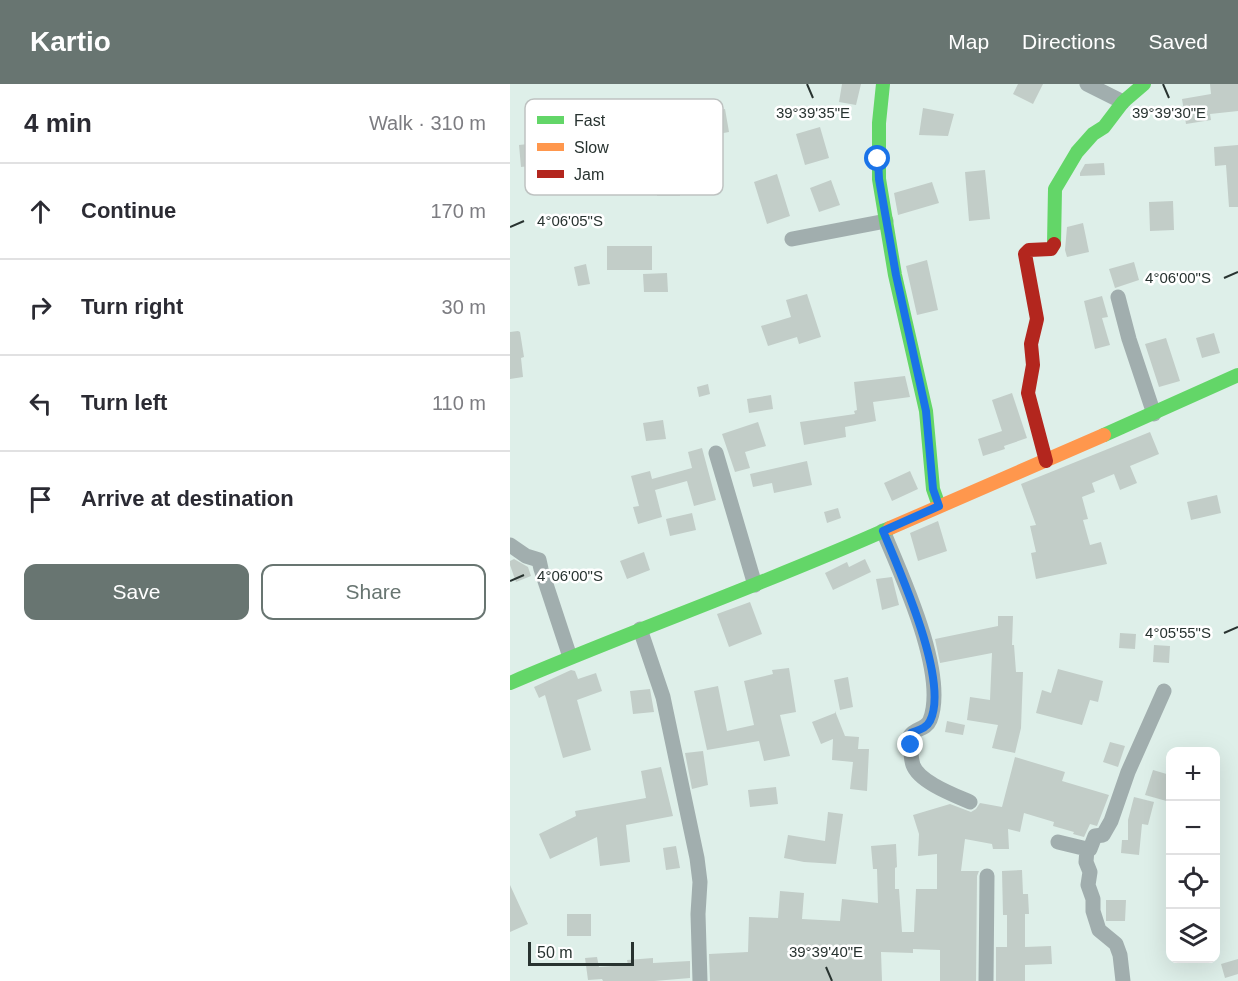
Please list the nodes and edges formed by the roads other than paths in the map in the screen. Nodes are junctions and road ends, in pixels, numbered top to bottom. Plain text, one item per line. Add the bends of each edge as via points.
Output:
1 (883, 84) edge
2 (1087, 84) edge
3 (1144, 84) edge
4 (1123, 102) junction
5 (886, 220) junction
6 (792, 239) dead end
7 (1118, 297) dead end
8 (1238, 375) edge
9 (1154, 414) junction
10 (716, 453) dead end
11 (1046, 461) junction
12 (939, 506) junction
13 (883, 531) junction
14 (510, 545) edge
15 (755, 585) junction
16 (640, 629) junction
17 (570, 657) junction
18 (510, 683) edge
19 (1164, 691) dead end
20 (970, 802) dead end
21 (1058, 842) dead end
22 (1087, 849) junction
23 (987, 876) dead end
24 (700, 981) edge
25 (986, 981) edge
26 (1123, 981) edge

1 - 5 street via 878,169
2 - 4 street
3 - 4 street
4 - 11 street via 1077,152 1055,189 1054,246 1025,254 1037,320 1031,344 1033,365 1028,393
5 - 6 street
5 - 12 street via 926,411 933,489
7 - 9 street
8 - 9 street
9 - 11 street
10 - 15 street
11 - 12 street
12 - 13 street
13 - 15 street
13 - 20 street via 914,607 933,687 930,722 910,736 914,767 929,781
14 - 17 street via 539,560
15 - 16 street
16 - 17 street
16 - 24 street via 663,697 698,858
17 - 18 street
19 - 22 street via 1111,822
21 - 22 street
22 - 26 street via 1088,885 1099,930 1116,944
23 - 25 street

